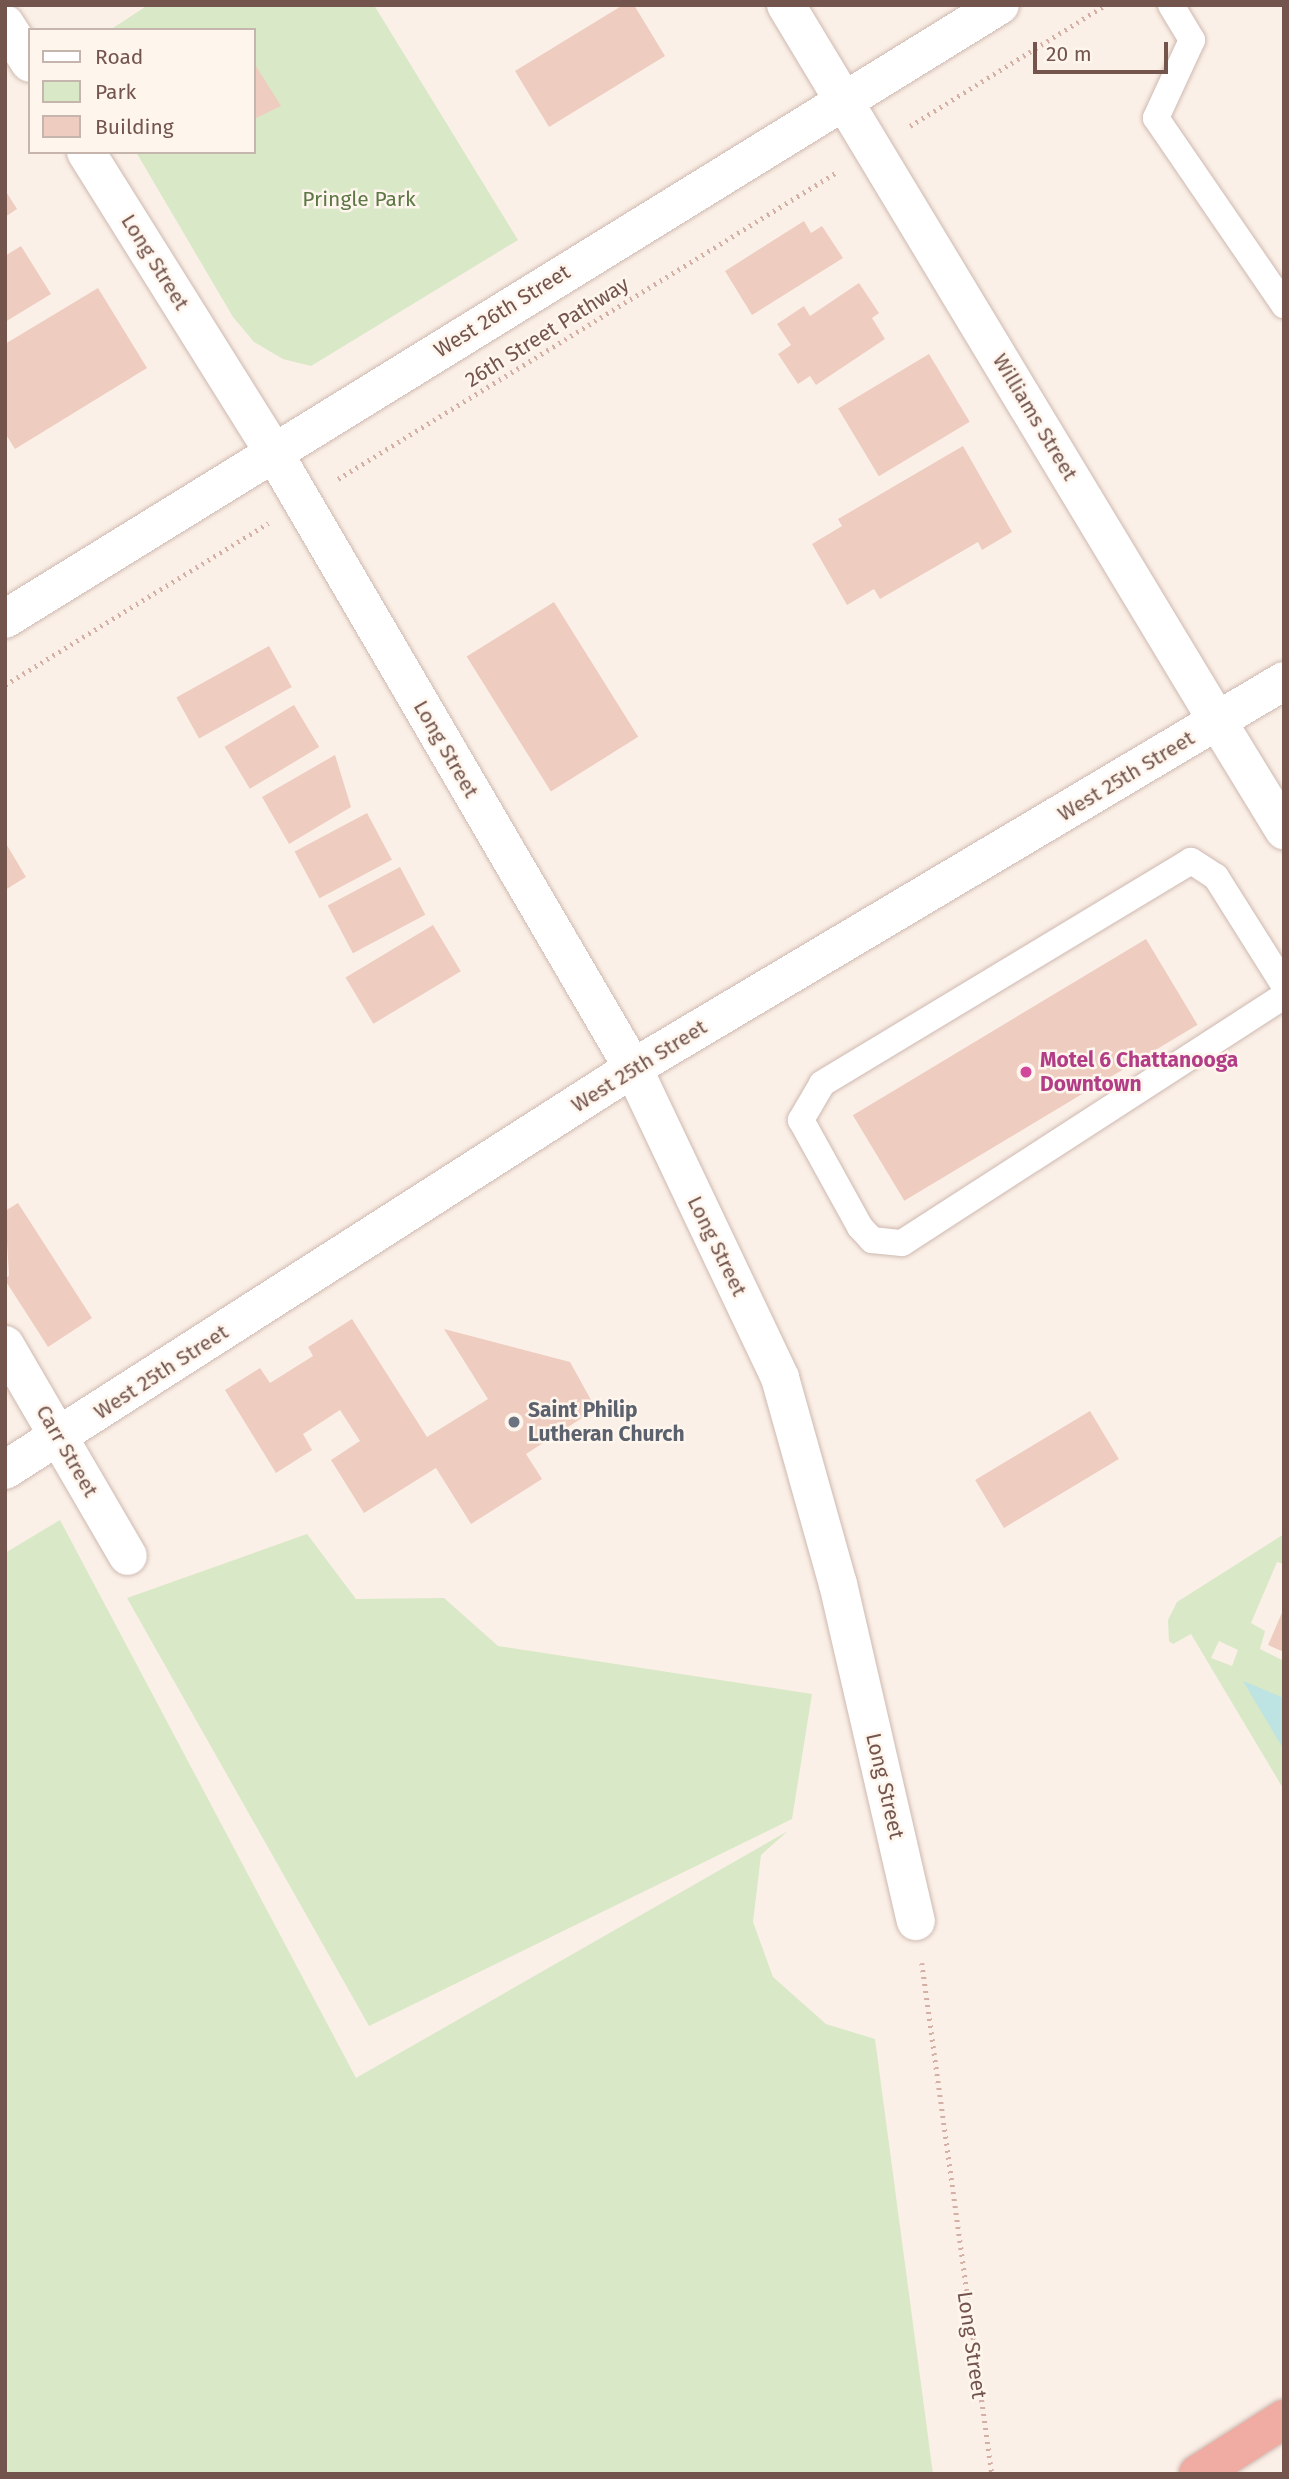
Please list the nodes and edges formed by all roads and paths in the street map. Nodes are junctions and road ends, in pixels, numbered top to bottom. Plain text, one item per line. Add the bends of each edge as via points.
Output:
1 (786, 5) edge
2 (1000, 5) edge
3 (1105, 5) edge
4 (1177, 7) edge
5 (5, 24) edge
6 (28, 60) edge
7 (844, 100) junction
8 (873, 149) junction
9 (87, 154) edge
10 (1284, 305) edge
11 (274, 453) junction
12 (302, 502) junction
13 (5, 619) edge
14 (1284, 681) edge
15 (5, 685) edge
16 (1218, 722) junction
17 (1284, 830) edge
18 (1284, 985) edge
19 (1284, 996) edge
20 (633, 1068) junction
21 (5, 1345) edge
22 (59, 1437) junction
23 (5, 1470) edge
24 (128, 1556) dead end
25 (916, 1921) joint
26 (1284, 2419) edge
27 (992, 2474) edge
28 (1198, 2474) edge

1 - 7 street, Williams Street
2 - 7 street, West 26th Street
3 - 8 path, 26th Street Pathway
4 - 10 lane via 1192,40 1156,118
5 - 6 street
7 - 8 street, Williams Street
7 - 11 street, West 26th Street
8 - 12 path, 26th Street Pathway
8 - 16 street, Williams Street
9 - 11 street, Long Street
11 - 12 street, Long Street
11 - 13 street, West 26th Street
12 - 15 path, 26th Street Pathway
12 - 20 street, Long Street
14 - 16 street, West 25th Street
16 - 17 street, Williams Street
16 - 20 street, West 25th Street
18 - 19 lane via 1216,877 1191,861 822,1084 801,1120 860,1227 872,1240 902,1242
20 - 22 street, West 25th Street
20 - 25 street, Long Street via 780,1378 838,1584
21 - 22 street, Carr Street
22 - 23 street, West 25th Street
22 - 24 street, Carr Street
25 - 27 path, Long Street
26 - 28 highway

